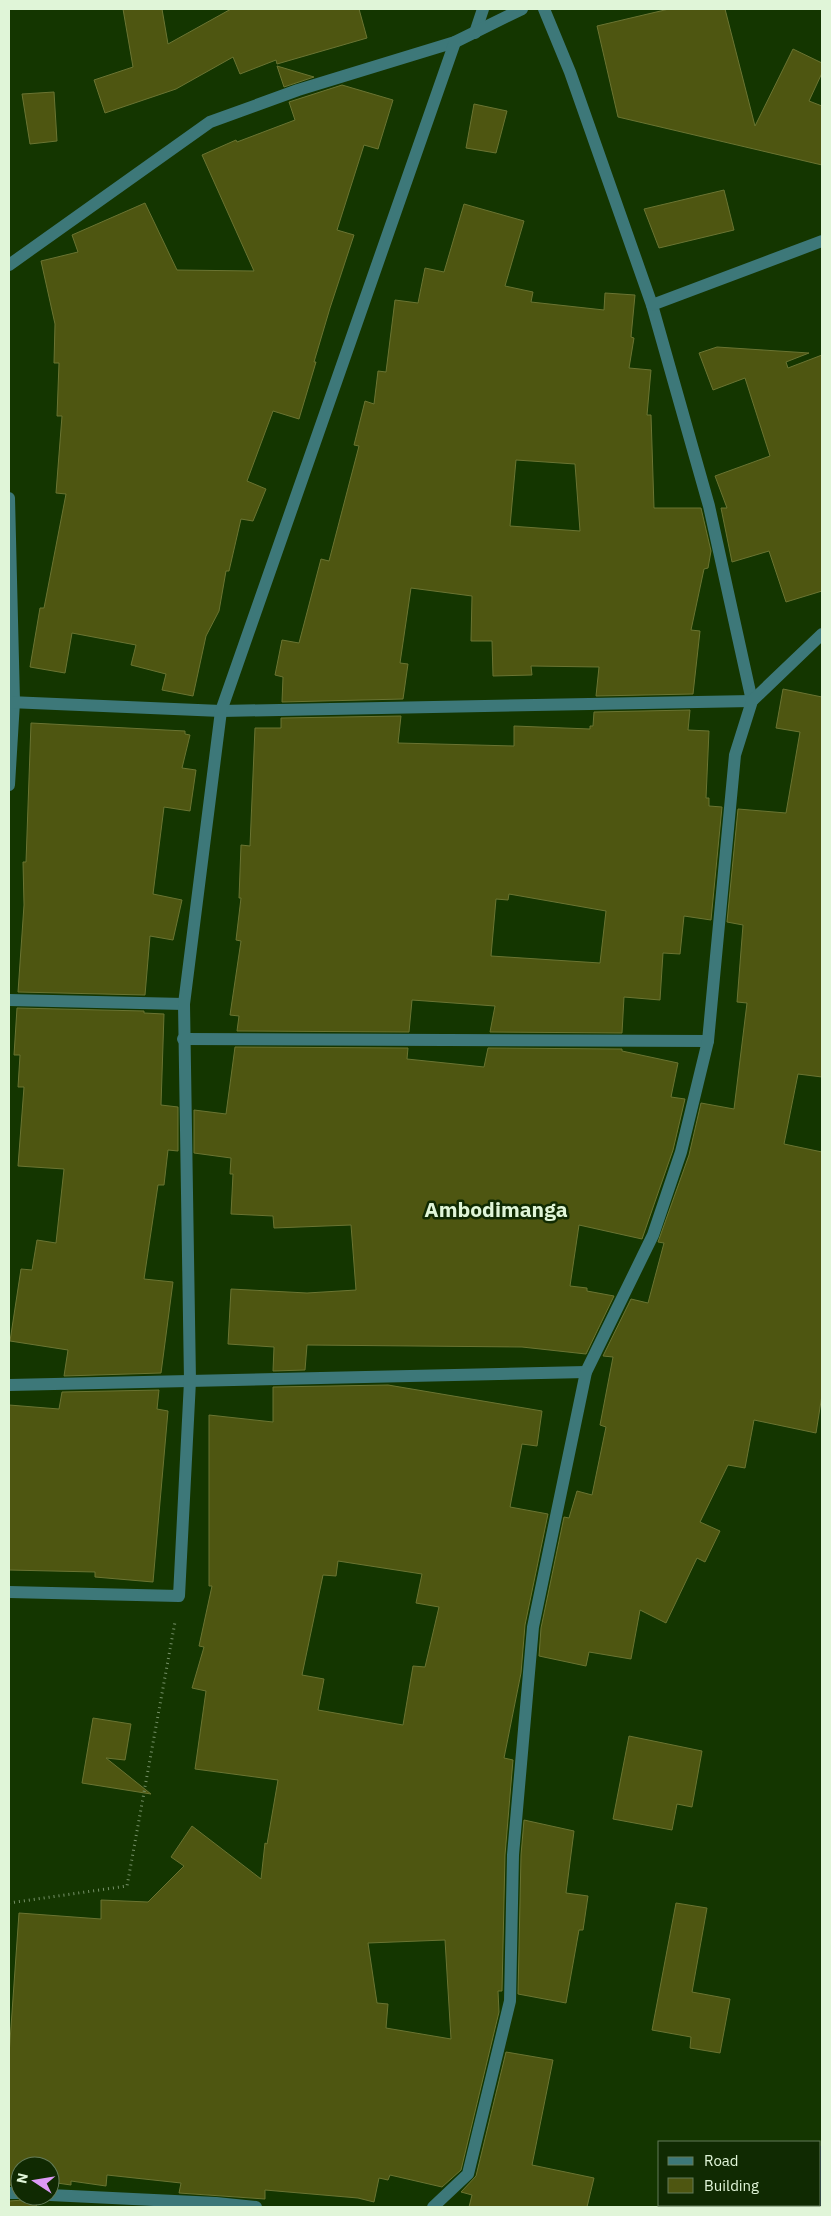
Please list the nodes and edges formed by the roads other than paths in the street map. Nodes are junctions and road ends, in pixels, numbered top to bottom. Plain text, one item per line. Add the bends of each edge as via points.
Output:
1 (483, 9) edge
2 (522, 9) edge
3 (544, 9) edge
4 (475, 33) junction
5 (455, 42) junction
6 (822, 242) edge
7 (9, 265) edge
8 (652, 305) junction
9 (9, 498) edge
10 (822, 634) edge
11 (752, 701) junction
12 (11, 702) edge
13 (221, 711) junction
14 (9, 785) edge
15 (9, 1000) edge
16 (184, 1004) junction
17 (183, 1039) junction
18 (708, 1041) junction
19 (586, 1372) junction
20 (190, 1381) junction
21 (9, 1385) edge
22 (9, 1592) edge
23 (60, 2195) edge
24 (256, 2207) edge
25 (433, 2207) edge

1 - 4 street
2 - 4 street
3 - 8 street via 570,72
4 - 5 street
5 - 7 street via 298,90 210,122
5 - 13 street
6 - 8 street
8 - 11 street via 709,506
9 - 12 street
10 - 11 street
11 - 13 street
11 - 18 street via 735,755
12 - 13 street
12 - 14 street
13 - 16 street
15 - 16 street
16 - 17 street
17 - 18 street
17 - 20 street
18 - 19 street via 681,1152 653,1236
19 - 20 street
19 - 25 street via 533,1627 512,1855 510,2001 468,2174
20 - 21 street
20 - 22 street via 179,1596
23 - 24 street

